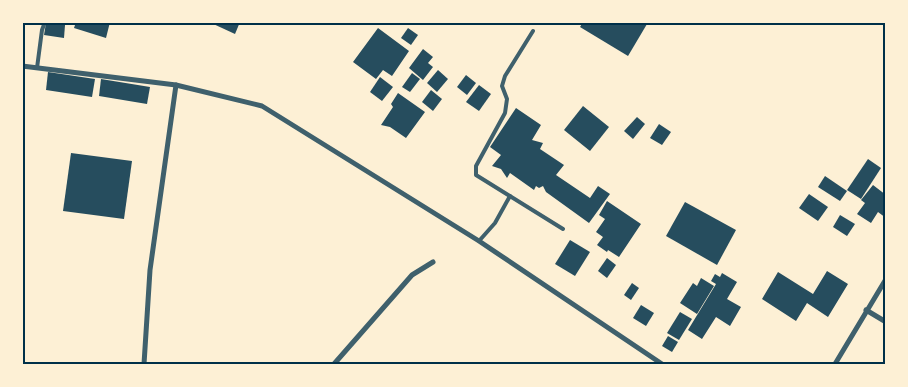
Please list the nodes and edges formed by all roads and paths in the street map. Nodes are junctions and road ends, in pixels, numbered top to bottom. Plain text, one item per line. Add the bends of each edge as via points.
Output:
1 (46, 22) edge
2 (534, 31) dead end
3 (22, 66) edge
4 (37, 68) junction
5 (176, 85) junction
6 (510, 196) junction
7 (563, 229) dead end
8 (480, 241) junction
9 (433, 262) dead end
10 (886, 279) edge
11 (866, 310) junction
12 (886, 322) edge
13 (144, 364) edge
14 (334, 364) edge
15 (662, 364) edge
16 (835, 364) edge

1 - 4 lane
2 - 6 lane via 505,76 502,86 507,99 505,113 475,171 476,175
3 - 4 street
4 - 5 street
5 - 8 street via 262,106
5 - 13 street via 150,270
6 - 7 lane
6 - 8 lane
8 - 15 street
9 - 14 street via 412,275
10 - 11 street
11 - 12 street
11 - 16 street

